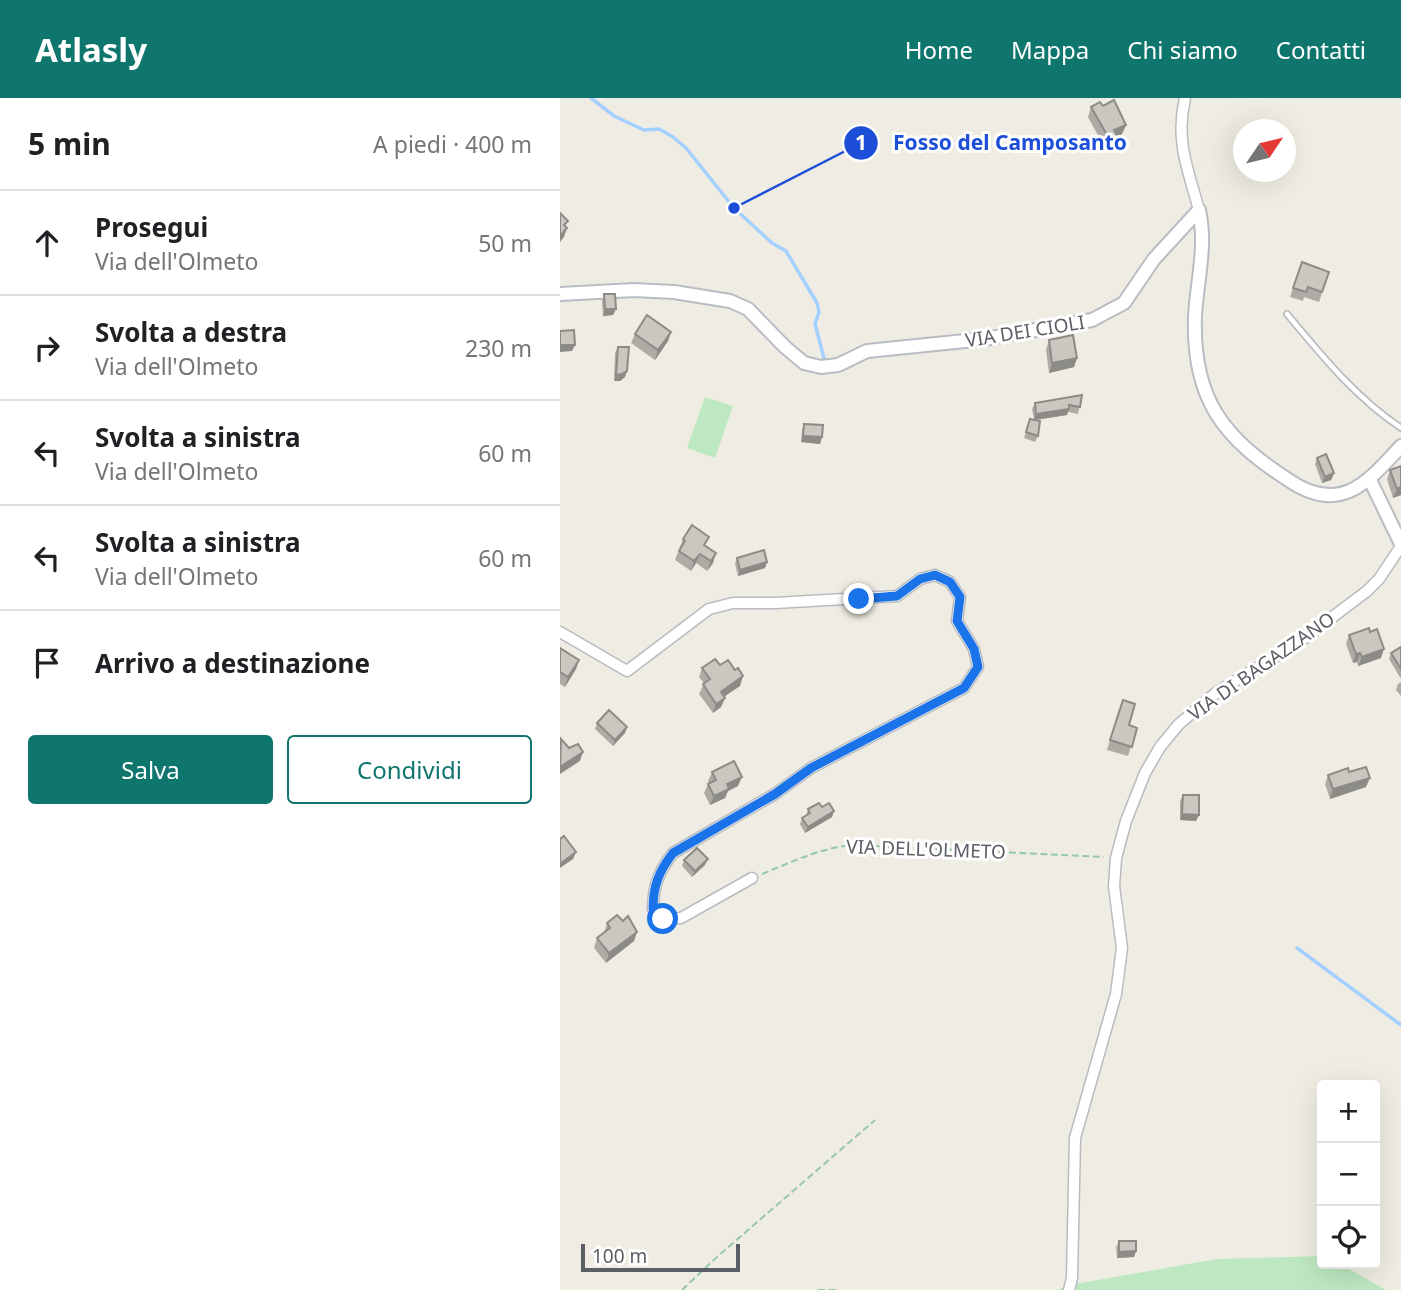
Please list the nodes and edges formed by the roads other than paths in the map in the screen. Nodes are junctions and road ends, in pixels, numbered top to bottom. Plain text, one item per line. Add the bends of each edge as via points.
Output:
1 (1185, 98) edge
2 (1199, 210) junction
3 (560, 294) edge
4 (1287, 314) dead end
5 (1401, 428) edge
6 (1401, 446) edge
7 (1370, 480) junction
8 (1401, 545) edge
9 (560, 632) edge
10 (752, 878) road end
11 (1069, 1290) edge

1 - 2 street via 1181,143
2 - 3 street, VIA DEI CIOLI via 1154,259 1124,303 1092,320 985,340 867,351 838,365 804,363 748,309 730,301 634,290
2 - 7 street via 1198,369 1214,414 1244,449 1295,485 1335,496
4 - 5 lane via 1332,369 1374,410
6 - 7 street
7 - 8 street
8 - 11 street, VIA DI BAGAZZANO via 1367,591 1298,643 1217,692 1179,724 1145,773 1116,858 1114,886 1122,948 1116,994 1074,1138
9 - 10 street via 627,671 709,609 733,603 897,596 920,579 935,575 950,582 960,597 957,621 974,649 978,667 964,688 811,768 673,853 653,891 653,909 663,919 681,918

